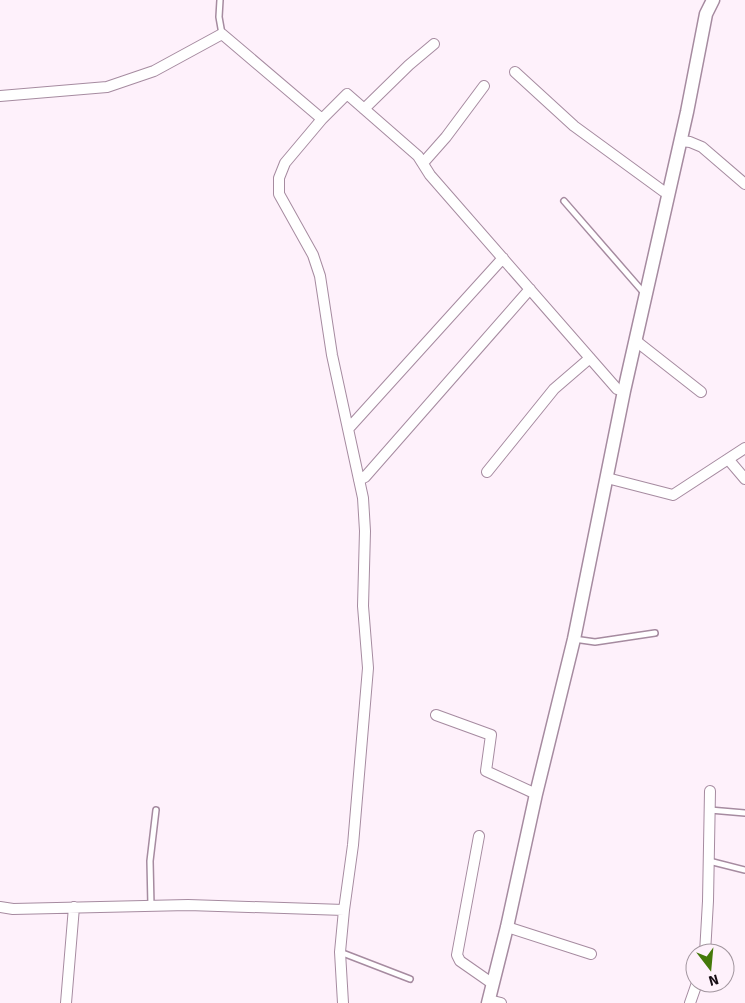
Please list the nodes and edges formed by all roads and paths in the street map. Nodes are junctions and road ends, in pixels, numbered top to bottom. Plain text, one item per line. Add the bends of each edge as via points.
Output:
1 (220, 0) edge
2 (713, 0) edge
3 (222, 34) junction
4 (434, 44) dead end
5 (515, 72) dead end
6 (484, 86) dead end
7 (0, 96) edge
8 (364, 109) junction
9 (322, 119) junction
10 (681, 141) junction
11 (423, 163) junction
12 (745, 184) edge
13 (669, 193) junction
14 (564, 202) dead end
15 (503, 258) junction
16 (530, 289) junction
17 (646, 296) junction
18 (636, 341) junction
19 (590, 358) junction
20 (624, 391) junction
21 (701, 392) dead end
22 (349, 428) junction
23 (745, 448) edge
24 (728, 459) junction
25 (487, 472) dead end
26 (607, 478) junction
27 (745, 479) edge
28 (360, 480) junction
29 (655, 633) dead end
30 (574, 639) junction
31 (436, 715) dead end
32 (710, 791) dead end
33 (536, 794) junction
34 (156, 810) dead end
35 (710, 810) junction
36 (745, 814) edge
37 (479, 836) dead end
38 (709, 861) junction
39 (745, 870) edge
40 (151, 906) junction
41 (0, 907) edge
42 (74, 907) junction
43 (344, 910) junction
44 (506, 927) junction
45 (706, 943) edge
46 (340, 952) junction
47 (591, 954) dead end
48 (410, 979) dead end
49 (493, 984) junction
50 (492, 1002) edge
51 (66, 1003) edge
52 (343, 1003) edge

1 - 3 lane via 218,17
2 - 10 street via 706,14
3 - 7 street via 154,71 107,87
3 - 9 street
4 - 8 street
5 - 13 street via 574,126
6 - 11 street
8 - 9 street via 347,94
8 - 11 street
9 - 22 street via 285,163 279,178 279,194 313,255 320,276 332,355
10 - 12 street via 702,146
10 - 13 street
11 - 15 street
13 - 17 street
14 - 17 lane
15 - 16 street
15 - 22 street
16 - 19 street
16 - 28 street
17 - 18 street
18 - 20 street
18 - 21 street
19 - 20 street via 618,389
19 - 25 street via 554,389
20 - 26 street
22 - 28 street
23 - 24 street
24 - 26 street via 673,495
24 - 27 street
26 - 30 street
28 - 43 street via 365,531 363,606 368,668 353,845
29 - 30 lane via 595,642
30 - 33 street
31 - 33 street via 491,734 486,771
32 - 35 street
33 - 44 street
34 - 40 lane via 150,861
35 - 36 lane
35 - 38 street
37 - 49 street via 457,955 460,962
38 - 39 lane
38 - 45 street
40 - 42 street
40 - 43 street
41 - 42 street
42 - 51 street
43 - 46 street
44 - 47 street
44 - 49 street
46 - 48 lane
46 - 52 street
49 - 50 street

